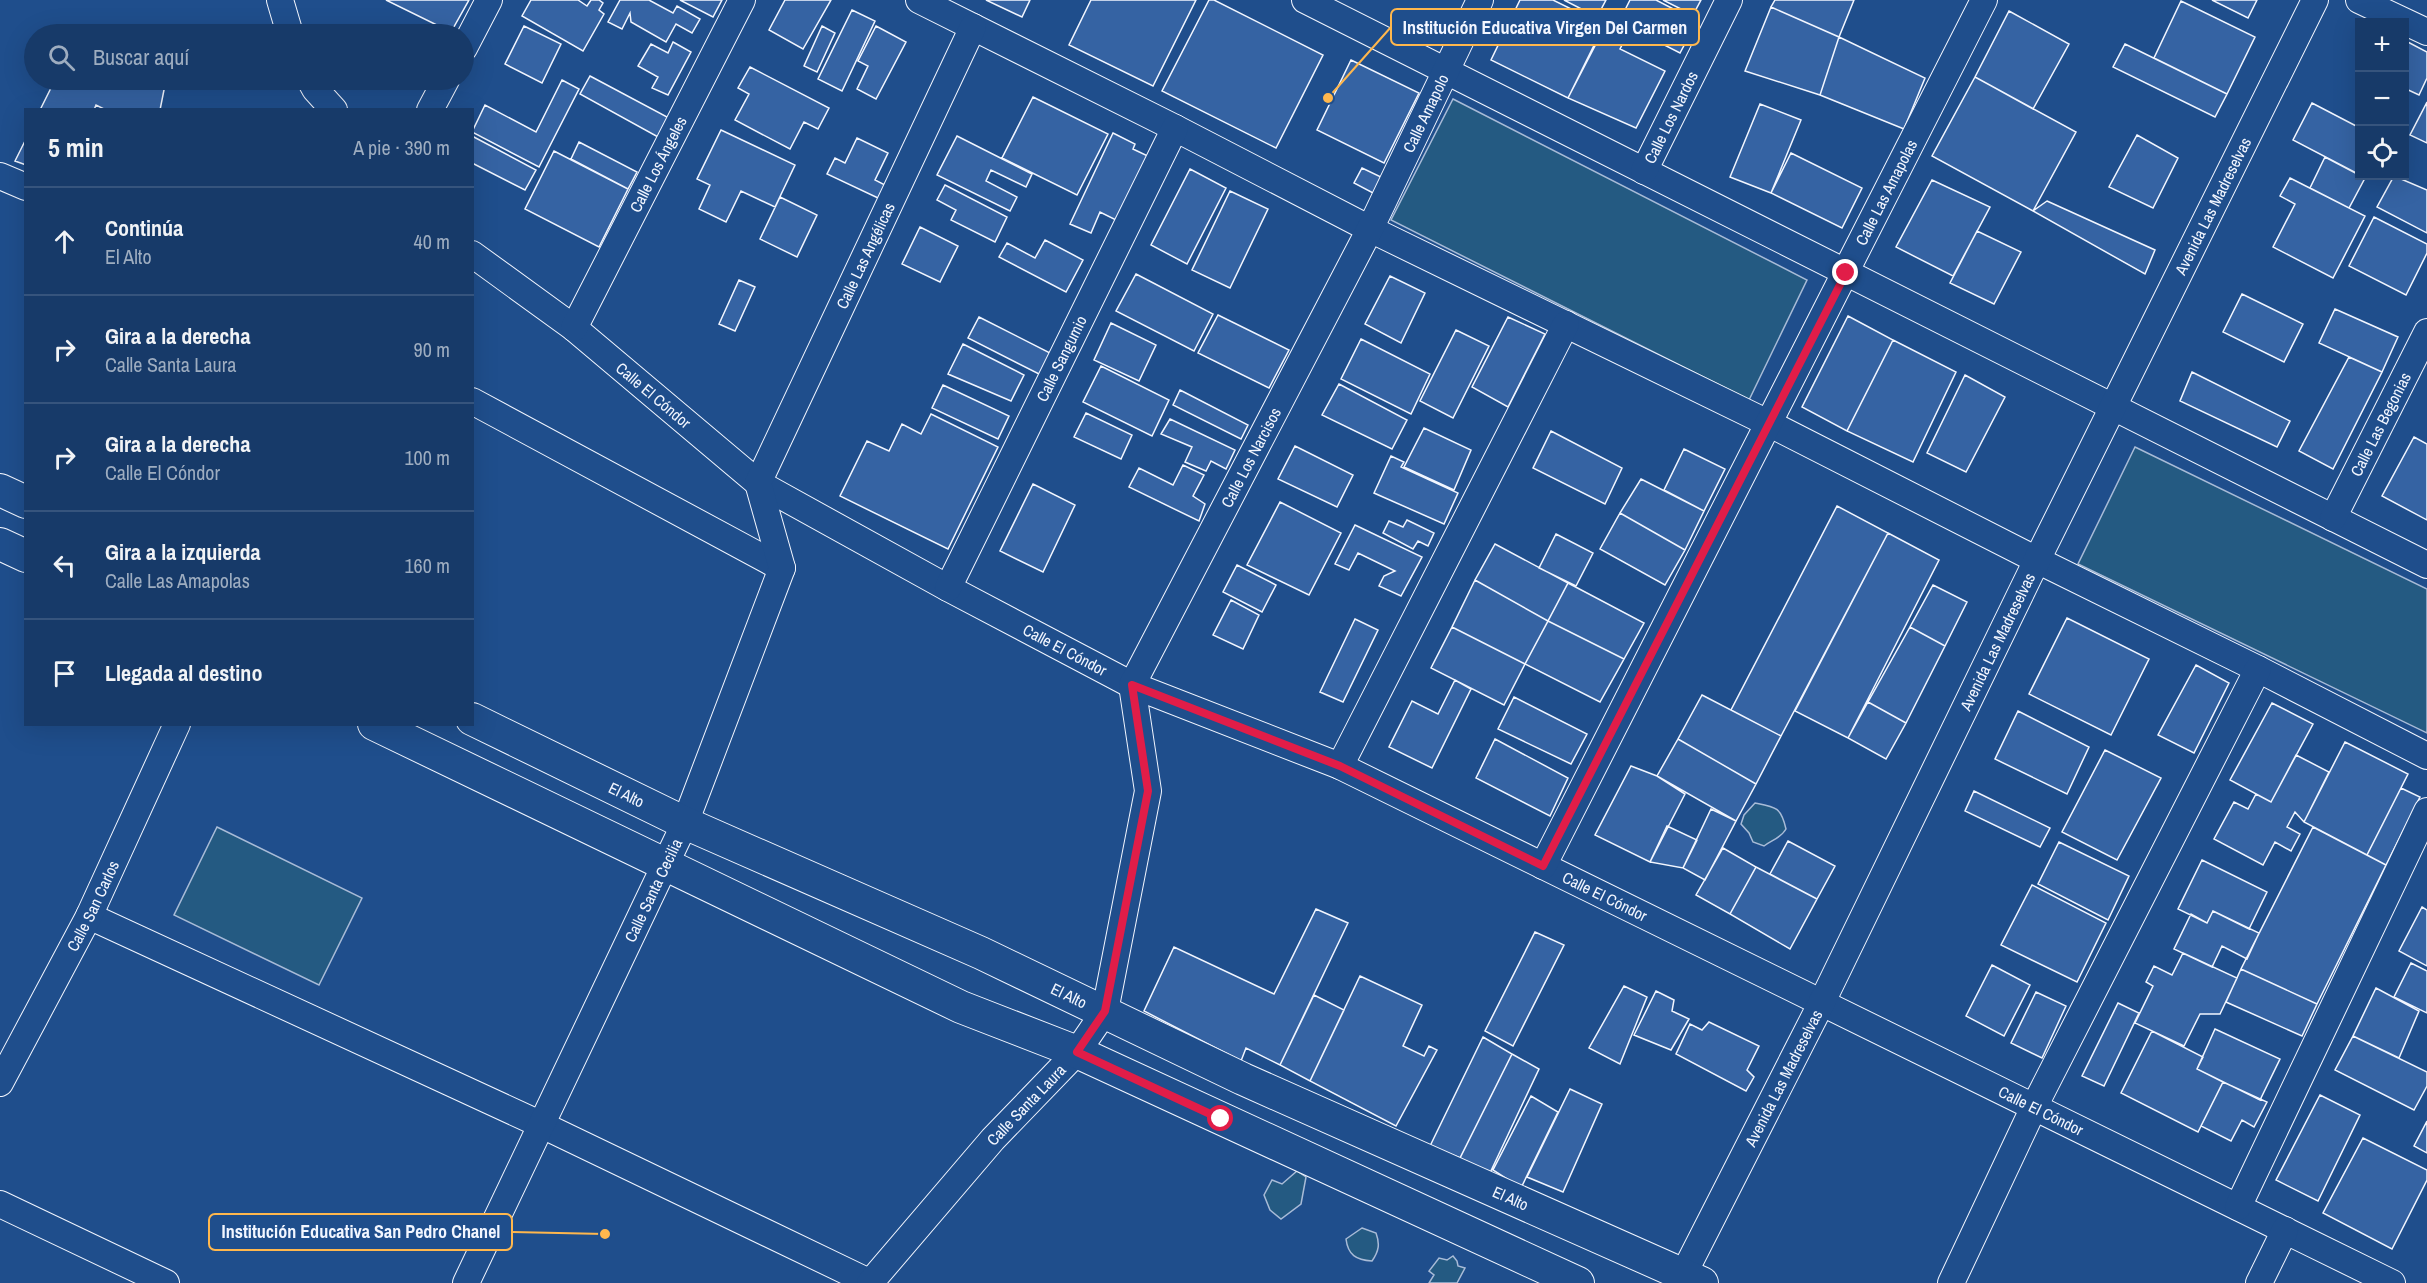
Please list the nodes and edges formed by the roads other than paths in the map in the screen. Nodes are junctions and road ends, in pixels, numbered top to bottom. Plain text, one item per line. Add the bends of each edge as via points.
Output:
1 (280, 0) edge
2 (489, 0) edge
3 (742, 0) edge
4 (919, 0) edge
5 (1305, 0) edge
6 (1480, 0) edge
7 (1729, 0) edge
8 (1984, 0) edge
9 (2315, 0) edge
10 (2359, 0) edge
11 (287, 24) edge
12 (974, 27) junction
13 (474, 29) edge
14 (2427, 32) edge
15 (1445, 71) junction
16 (316, 90) edge
17 (441, 90) edge
18 (332, 108) edge
19 (431, 108) edge
20 (1175, 128) junction
21 (1644, 171) junction
22 (0, 176) edge
23 (24, 186) edge
24 (1370, 229) junction
25 (474, 255) edge
26 (1846, 273) junction
27 (1566, 324) junction
28 (574, 327) junction
29 (2427, 332) edge
30 (474, 402) edge
31 (2113, 407) junction
32 (1770, 424) junction
33 (758, 483) junction
34 (0, 490) edge
35 (24, 501) edge
36 (2333, 518) junction
37 (0, 544) edge
38 (24, 555) edge
39 (2037, 560) junction
40 (2427, 565) edge
41 (782, 568) junction
42 (948, 588) junction
43 (2258, 669) junction
44 (1132, 685) junction
45 (474, 720) edge
46 (176, 726) edge
47 (378, 726) edge
48 (2427, 756) edge
49 (1340, 766) junction
50 (2427, 811) edge
51 (685, 823) junction
52 (665, 865) junction
53 (1543, 866) junction
54 (89, 916) junction
55 (1821, 1004) junction
56 (1105, 1011) junction
57 (1077, 1052) junction
58 (0, 1083) edge
59 (2034, 1107) junction
60 (542, 1125) junction
61 (0, 1204) edge
62 (2238, 1208) junction
63 (2285, 1230) junction
64 (1688, 1280) edge
65 (166, 1283) edge
66 (466, 1283) edge
67 (871, 1283) edge
68 (1578, 1283) edge
69 (1951, 1283) edge
70 (2259, 1283) edge
71 (2392, 1283) edge

1 - 11 street
2 - 13 street
3 - 28 street, Calle Los Ángeles
4 - 12 street
5 - 15 street
6 - 15 street, Calle Amapolo
7 - 21 street, Calle Los Nardos
8 - 26 street, Calle Las Amapolas
9 - 31 street, Avenida Las Madreselvas
10 - 14 street
12 - 20 street
12 - 33 street, Calle Las Angélicas
15 - 21 street
15 - 24 street, Calle Amapolo
16 - 18 street
17 - 19 street
20 - 24 street
20 - 42 street, Calle Sangumio
21 - 26 street
22 - 23 street
24 - 27 street
24 - 44 street, Calle Los Narcisos
25 - 28 street, Calle El Cóndor
26 - 31 street
26 - 32 street, Calle Las Amapolas
27 - 32 street
27 - 49 street
28 - 33 street, Calle El Cóndor
29 - 36 street, Calle Las Begonias
30 - 41 street
31 - 36 street
31 - 39 street, Avenida Las Madreselvas
32 - 39 street
32 - 53 street, Calle Las Amapolas
33 - 41 street
33 - 42 street, Calle El Cóndor
34 - 35 street
36 - 40 street
37 - 38 street
39 - 43 street
39 - 55 street, Avenida Las Madreselvas
41 - 51 street, Calle Santa Cecilia
42 - 44 street, Calle El Cóndor
43 - 48 street
43 - 59 street
44 - 49 street, Calle El Cóndor
44 - 56 street, Calle Santa Laura via 1148,791
45 - 51 street, El Alto
46 - 54 street, Calle San Carlos
47 - 52 street
49 - 53 street, Calle El Cóndor
50 - 62 street
51 - 52 street, Calle Santa Cecilia
51 - 56 street, El Alto
52 - 57 street via 961,1007
52 - 60 street, Calle Santa Cecilia
53 - 55 street, Calle El Cóndor
54 - 58 street, Calle San Carlos
54 - 60 street
55 - 59 street, Calle El Cóndor
55 - 64 street, Avenida Las Madreselvas
56 - 57 street, Calle Santa Laura
56 - 64 street, El Alto via 1243,1079
57 - 67 street, Calle Santa Laura via 993,1139
57 - 68 street
59 - 62 street, Calle El Cóndor
59 - 69 street
60 - 66 street, Calle Santa Cecilia
60 - 67 street
61 - 65 street
62 - 63 street, Calle El Cóndor
63 - 70 street
63 - 71 street, Calle El Cóndor

